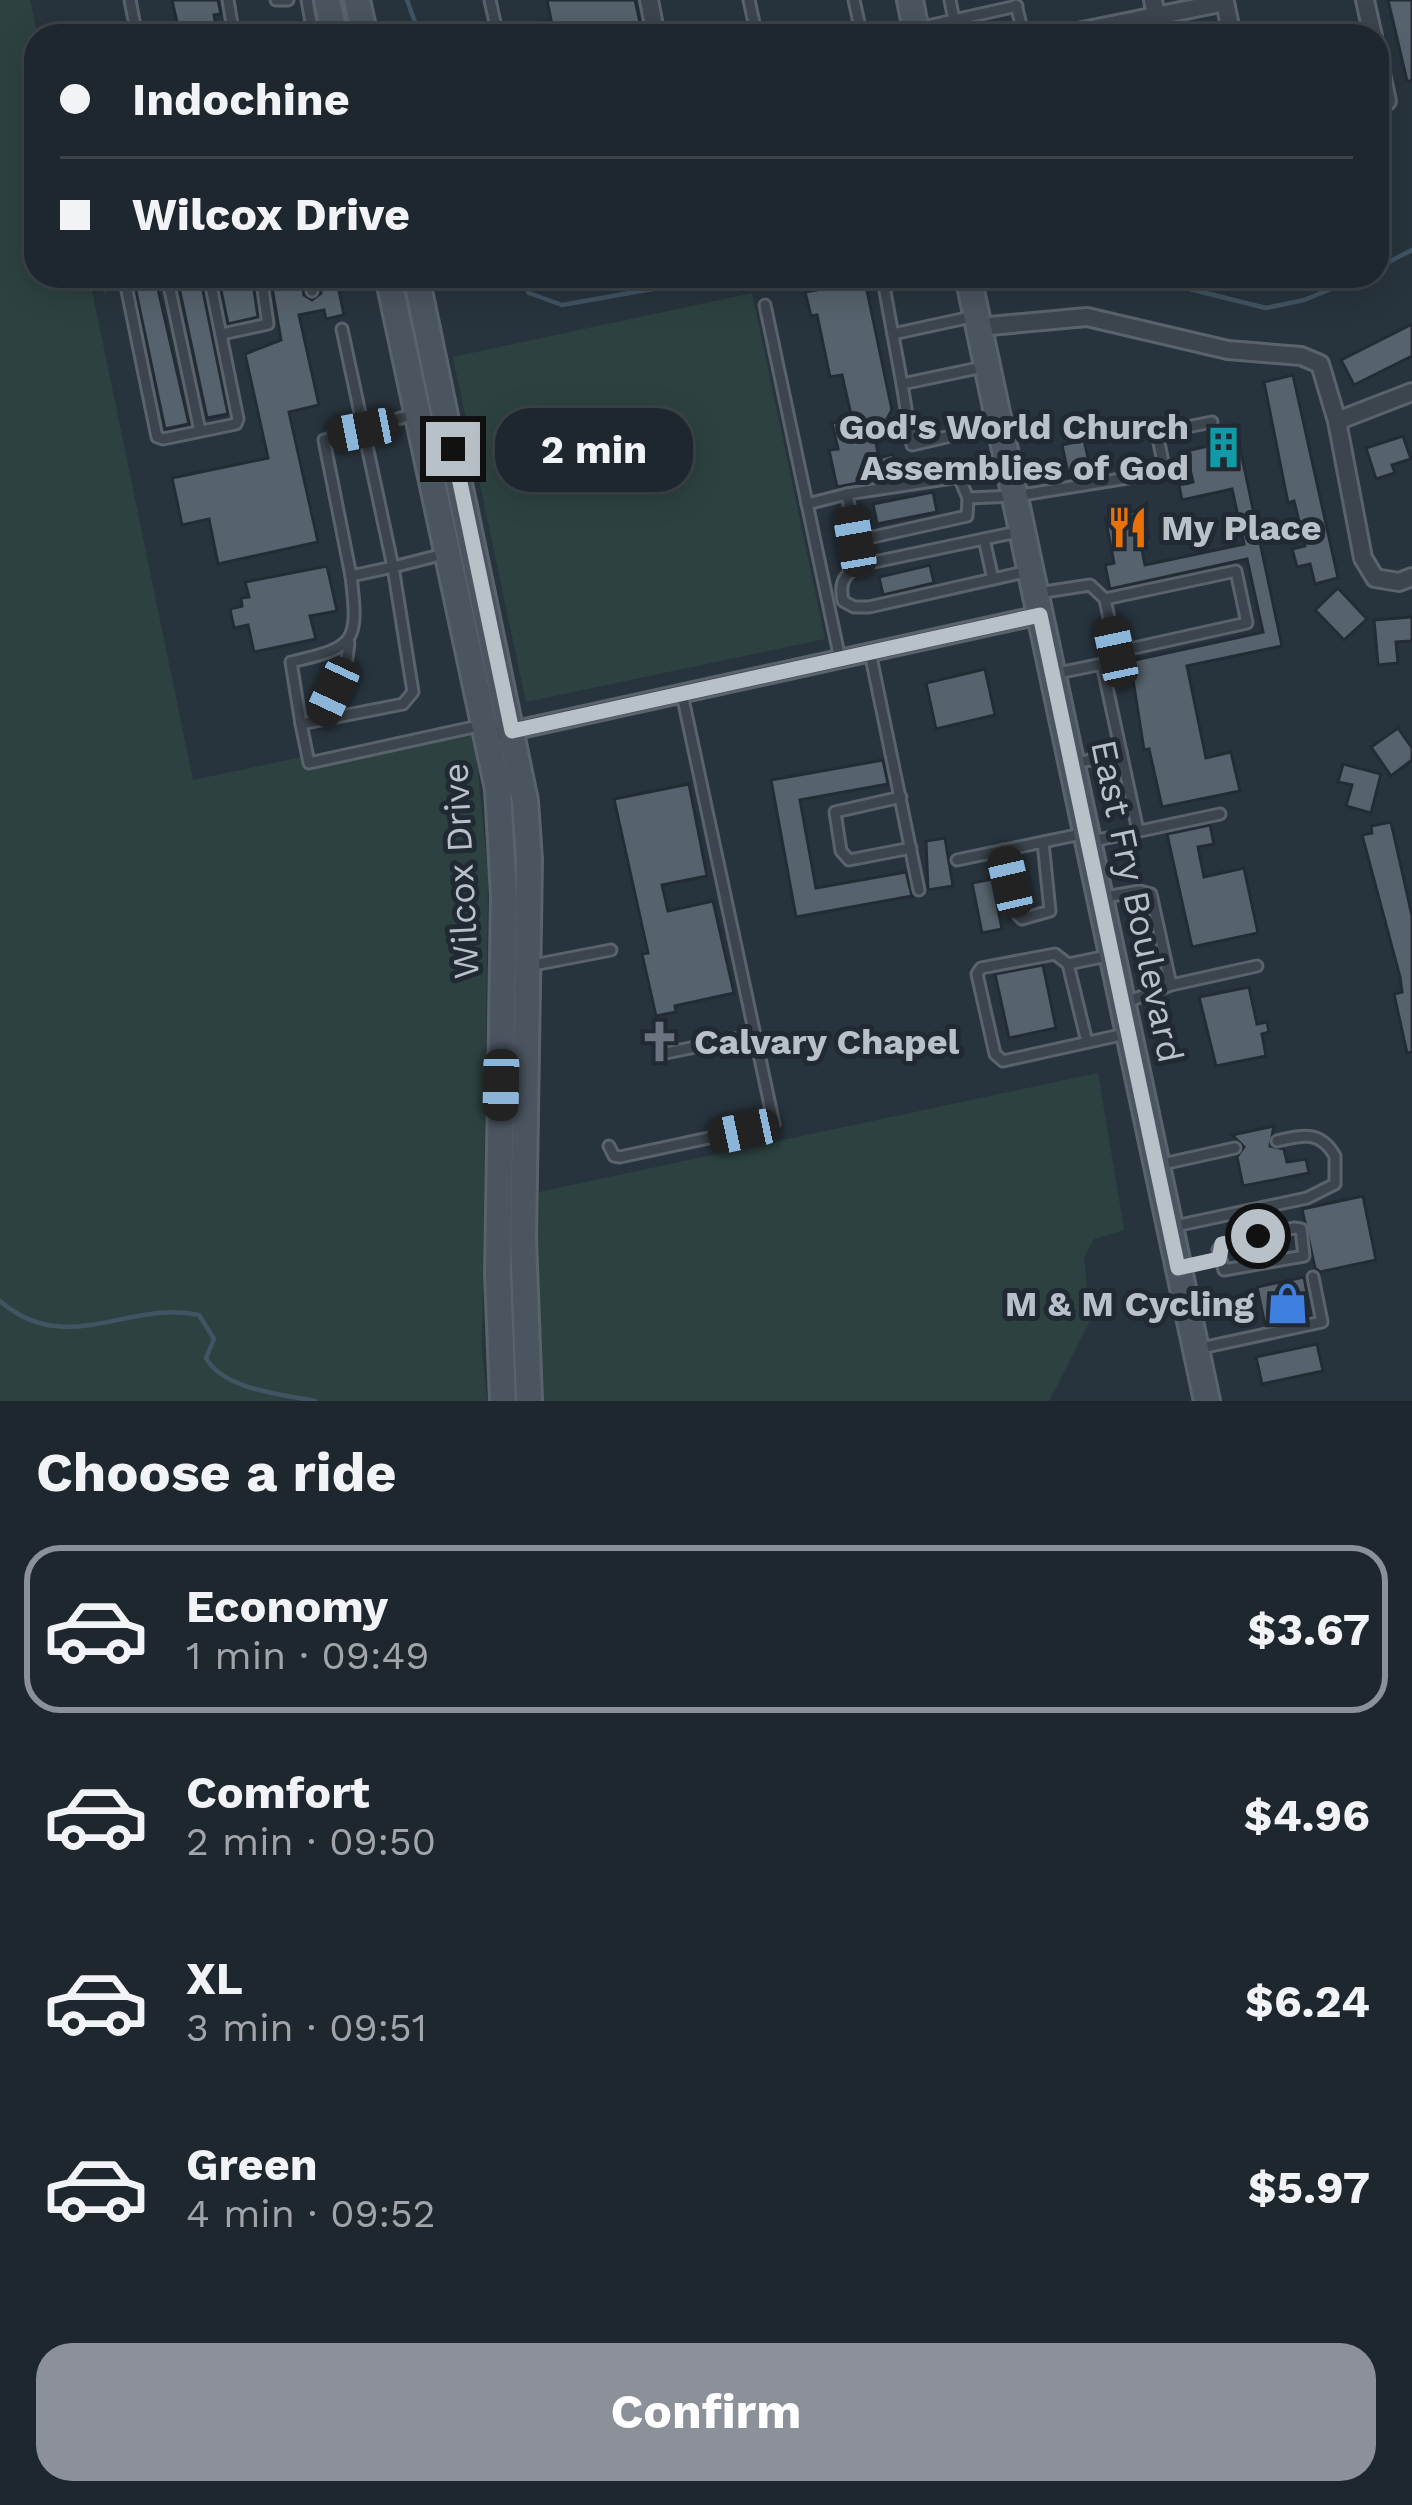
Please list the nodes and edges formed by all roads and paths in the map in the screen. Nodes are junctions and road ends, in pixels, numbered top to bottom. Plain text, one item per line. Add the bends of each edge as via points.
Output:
1 (276, 0) edge
2 (288, 0) edge
3 (307, 0) edge
4 (950, 0) edge
5 (1016, 3) edge
6 (1154, 8) edge
7 (954, 20) junction
8 (326, 22) edge
9 (942, 24) edge
10 (1100, 24) edge
11 (1230, 24) edge
12 (127, 288) edge
13 (170, 288) edge
14 (212, 288) edge
15 (263, 288) edge
16 (312, 288) edge
17 (391, 288) edge
18 (418, 288) edge
19 (884, 288) edge
20 (971, 288) edge
21 (312, 291) dead end
22 (765, 305) dead end
23 (978, 322) junction
24 (342, 328) dead end
25 (222, 334) junction
26 (893, 334) junction
27 (987, 366) junction
28 (902, 384) junction
29 (1412, 392) edge
30 (418, 413) junction
31 (1337, 421) junction
32 (1212, 422) dead end
33 (1000, 425) junction
34 (363, 430) junction
35 (200, 431) junction
36 (847, 494) junction
37 (1015, 496) junction
38 (968, 498) junction
39 (807, 504) junction
40 (1022, 531) junction
41 (984, 539) junction
42 (855, 541) junction
43 (449, 553) junction
44 (860, 565) junction
45 (393, 567) junction
46 (351, 576) junction
47 (1412, 578) edge
48 (993, 579) junction
49 (842, 593) junction
50 (1035, 593) junction
51 (827, 596) junction
52 (1105, 599) junction
53 (349, 643) junction
54 (870, 652) junction
55 (1116, 652) junction
56 (840, 659) junction
57 (1102, 664) junction
58 (1052, 674) junction
59 (682, 694) junction
60 (321, 719) junction
61 (301, 724) junction
62 (496, 730) junction
63 (1121, 752) junction
64 (1072, 764) junction
65 (901, 796) junction
66 (1220, 814) dead end
67 (1138, 831) junction
68 (1087, 837) junction
69 (1042, 842) junction
70 (910, 848) junction
71 (1003, 850) junction
72 (957, 860) dead end
73 (919, 890) dead end
74 (1100, 898) junction
75 (611, 950) dead end
76 (1112, 955) junction
77 (1068, 964) junction
78 (528, 966) junction
79 (1257, 966) dead end
80 (1171, 985) junction
81 (1122, 1003) junction
82 (1129, 1033) junction
83 (754, 1034) junction
84 (1087, 1042) junction
85 (666, 1053) dead end
86 (1277, 1141) dead end
87 (609, 1146) dead end
88 (1235, 1148) dead end
89 (1156, 1165) junction
90 (1170, 1227) junction
91 (1219, 1259) junction
92 (1178, 1268) junction
93 (1313, 1277) dead end
94 (1196, 1349) junction
95 (503, 1401) edge
96 (529, 1401) edge
97 (1206, 1401) edge

1 - 2 lane
3 - 8 lane
4 - 7 lane
5 - 7 lane
6 - 10 street
6 - 11 street via 1225,2
7 - 9 lane
12 - 35 lane via 158,436
13 - 35 lane
14 - 25 lane
15 - 25 lane via 268,324
16 - 21 lane
17 - 30 street, Wilcox Drive
18 - 62 street, Wilcox Drive
19 - 26 lane
20 - 23 street, East Fry Boulevard
22 - 39 lane
23 - 26 lane
23 - 27 street, East Fry Boulevard
23 - 31 street via 1087,317 1228,350 1301,356 1320,364
24 - 34 lane
25 - 35 lane via 238,419
26 - 28 lane
27 - 28 lane
27 - 33 street, East Fry Boulevard
28 - 33 lane via 912,445
29 - 31 street
30 - 34 lane
30 - 43 street, Wilcox Drive
31 - 47 street via 1363,558 1375,578
32 - 37 lane via 1157,433 1165,472
33 - 37 street, East Fry Boulevard
34 - 45 lane
34 - 46 lane via 324,440
36 - 38 lane via 958,477
36 - 39 lane
36 - 42 lane
37 - 38 lane
37 - 40 street, East Fry Boulevard
38 - 42 lane via 967,516
39 - 51 lane
40 - 41 lane
40 - 50 street, East Fry Boulevard
41 - 44 lane
41 - 48 lane
42 - 44 lane
43 - 45 lane
43 - 62 street, Wilcox Drive
44 - 49 lane via 847,573
45 - 46 lane
45 - 60 lane via 412,692 403,704
46 - 53 lane via 356,620
48 - 49 lane via 869,607 854,607
48 - 50 lane
49 - 51 lane
50 - 52 lane via 1090,585
50 - 54 street
50 - 58 street, East Fry Boulevard
51 - 56 lane
52 - 55 lane
52 - 55 lane via 1236,572 1247,623
53 - 60 lane
53 - 61 lane via 291,662
54 - 56 street
54 - 65 lane
55 - 57 lane
56 - 59 street
57 - 58 lane
57 - 63 lane
58 - 64 street, East Fry Boulevard
59 - 62 street
59 - 83 lane
60 - 61 lane
61 - 62 lane via 309,764
62 - 78 street, Wilcox Drive via 530,860
62 - 95 street, Wilcox Drive via 504,896
63 - 64 lane
63 - 67 lane
64 - 68 street, East Fry Boulevard
65 - 70 lane
65 - 70 lane via 835,812 841,851 849,860
66 - 67 lane
67 - 68 lane
68 - 69 lane
68 - 74 street, East Fry Boulevard
69 - 71 lane
69 - 71 lane via 1052,900 1041,917 1018,915
70 - 73 lane
71 - 72 lane
74 - 76 street, East Fry Boulevard
74 - 80 lane via 1151,893
75 - 78 lane
76 - 77 lane
76 - 81 street, East Fry Boulevard
77 - 84 lane
77 - 84 lane via 1054,954 981,968 995,1054 1003,1061
78 - 96 street, Wilcox Drive
79 - 80 lane
80 - 81 lane
81 - 82 street, East Fry Boulevard
82 - 84 lane
82 - 89 street, East Fry Boulevard
83 - 85 lane
83 - 87 lane via 773,1124 620,1157
86 - 90 lane via 1319,1137 1335,1156 1335,1184 1307,1198
88 - 89 lane
89 - 90 street, East Fry Boulevard
90 - 92 street, East Fry Boulevard
91 - 91 lane via 1228,1273 1304,1256 1301,1229 1222,1244
91 - 92 lane
92 - 94 street, East Fry Boulevard
93 - 94 lane via 1322,1322
94 - 97 street, East Fry Boulevard

